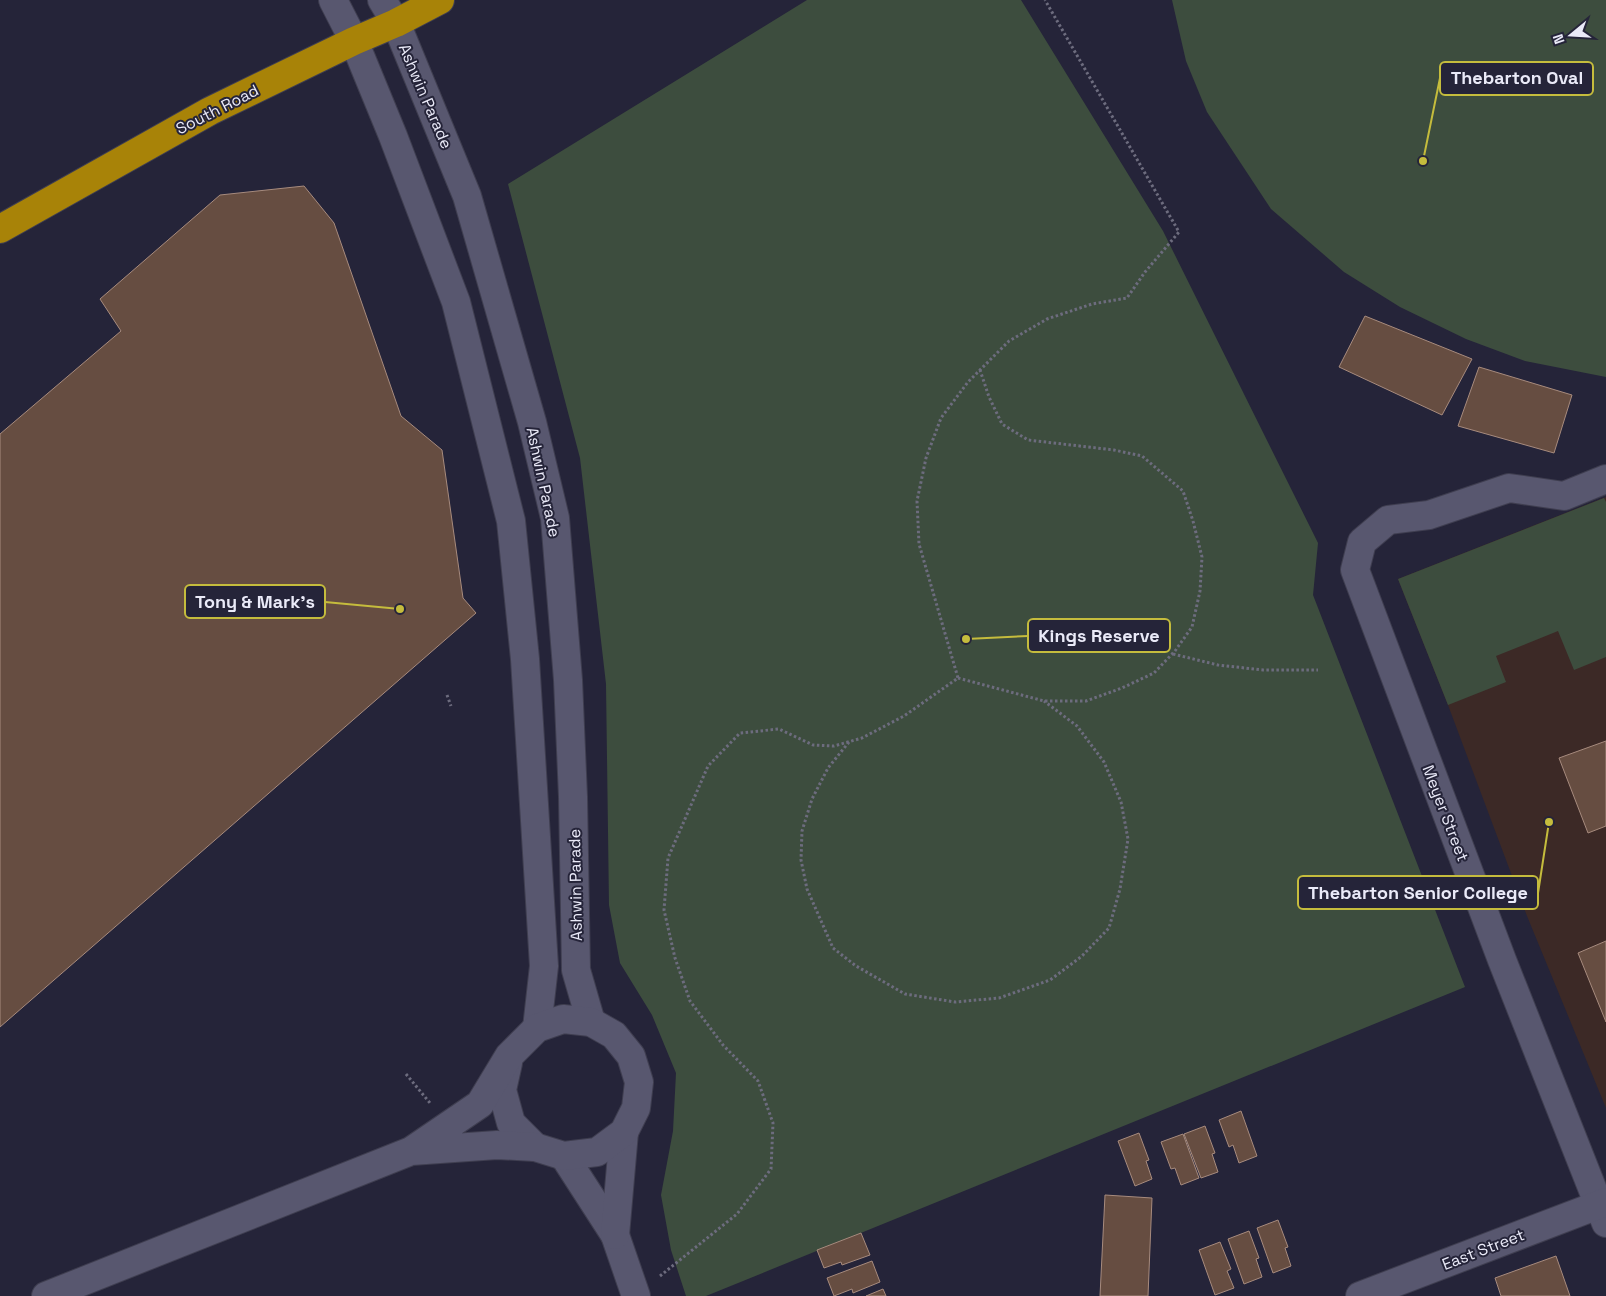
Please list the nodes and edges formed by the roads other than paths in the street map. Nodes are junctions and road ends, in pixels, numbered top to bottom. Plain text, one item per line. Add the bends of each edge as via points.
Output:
1 (333, 0) edge
2 (382, 0) edge
3 (440, 0) edge
4 (396, 24) junction
5 (354, 42) junction
6 (0, 229) edge
7 (1606, 479) edge
8 (591, 1022) junction
9 (537, 1028) junction
10 (509, 1056) junction
11 (624, 1132) junction
12 (535, 1147) junction
13 (411, 1151) junction
14 (564, 1156) junction
15 (1604, 1210) edge
16 (615, 1235) junction
17 (636, 1295) edge
18 (46, 1296) edge
19 (1360, 1296) edge

1 - 5 street, Ashwin Parade
2 - 4 street, Ashwin Parade
3 - 4 highway, South Road
4 - 5 highway, South Road
4 - 8 street, Ashwin Parade via 468,196 532,422 555,518 573,797 576,970
5 - 6 highway, South Road via 210,111
5 - 9 street, Ashwin Parade via 456,302 511,521 525,650 544,966
7 - 15 street, Meyer Street via 1564,496 1509,488 1429,515 1388,520 1362,542 1355,570 1502,960
8 - 9 street via 563,1019
8 - 11 street via 614,1035 632,1056 639,1082 636,1108
9 - 10 street
10 - 12 street via 502,1090 511,1123
10 - 13 street via 480,1104
11 - 14 street via 597,1152
11 - 16 street
12 - 13 street via 497,1145
12 - 14 street
13 - 18 street
14 - 16 street
15 - 19 street, East Street
16 - 17 street

